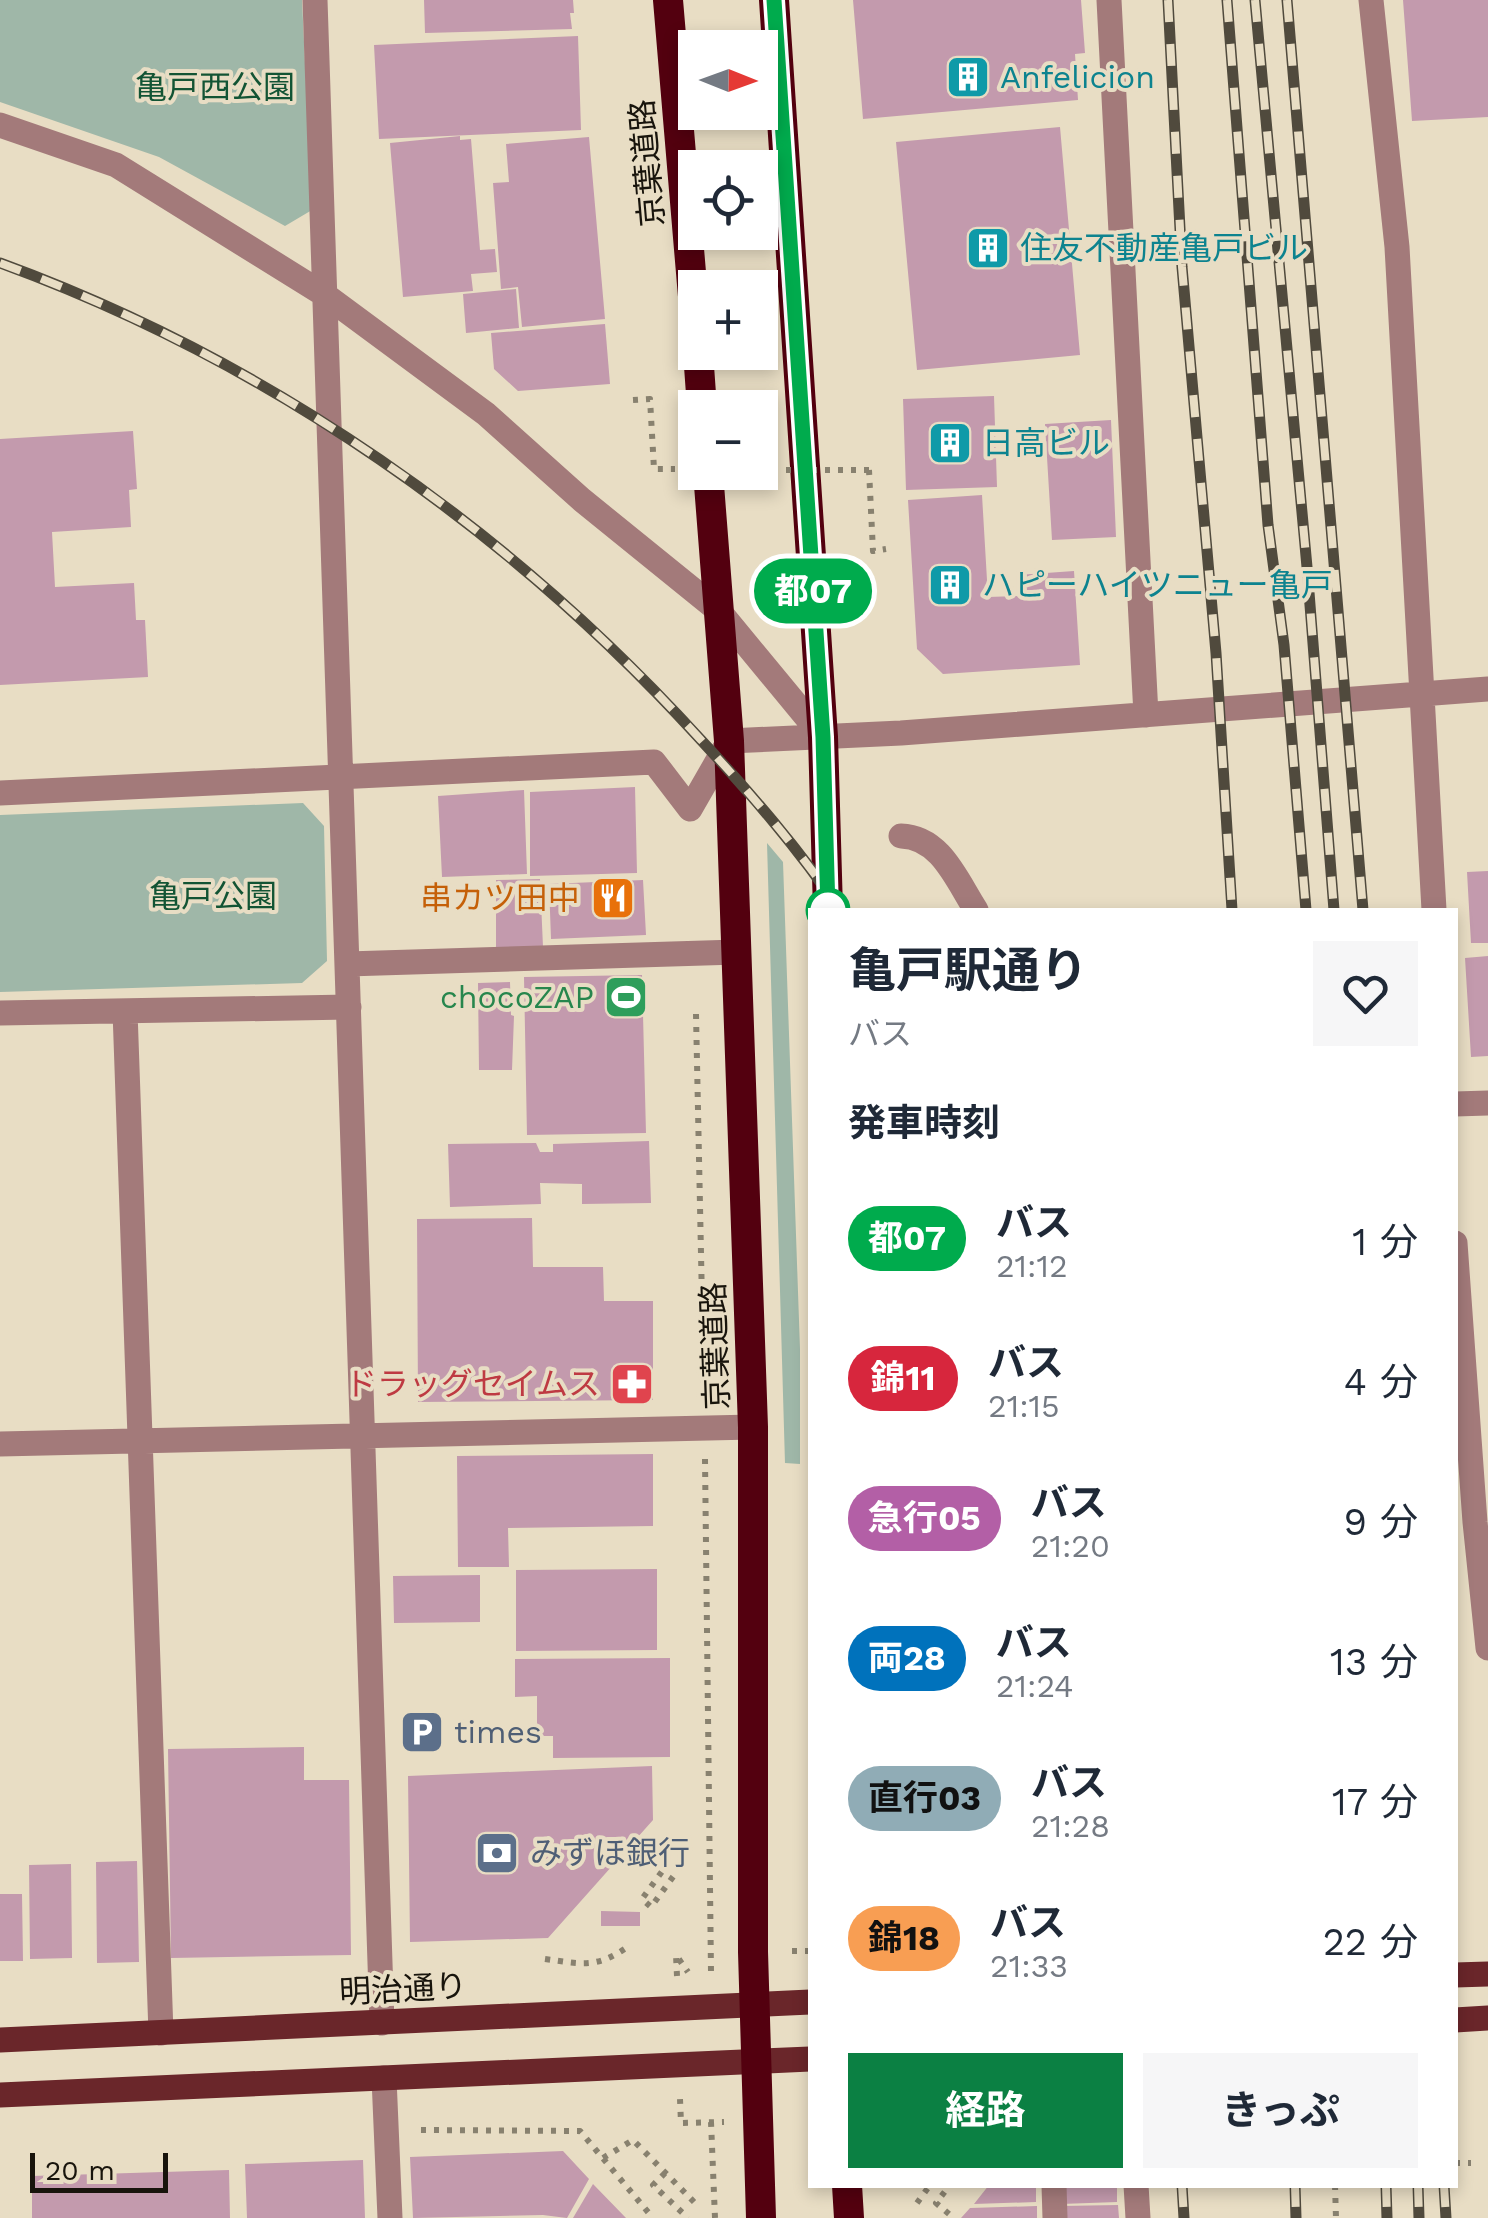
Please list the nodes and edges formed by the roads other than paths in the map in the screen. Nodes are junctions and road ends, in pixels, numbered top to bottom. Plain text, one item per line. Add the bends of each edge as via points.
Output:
1 (315, 0) edge
2 (668, 0) edge
3 (774, 0) edge
4 (1109, 0) edge
5 (1370, 0) edge
6 (0, 125) edge
7 (691, 270) edge
8 (324, 295) junction
9 (709, 490) edge
10 (719, 611) junction
11 (1488, 689) edge
12 (1420, 694) junction
13 (1146, 715) junction
14 (823, 737) junction
15 (729, 741) junction
16 (341, 776) junction
17 (0, 793) edge
18 (901, 836) dead end
19 (828, 908) edge
20 (975, 908) edge
21 (1434, 908) edge
22 (737, 952) junction
23 (347, 964) junction
24 (348, 1007) junction
25 (125, 1011) junction
26 (0, 1013) edge
27 (1488, 1102) edge
28 (1458, 1104) edge
29 (1458, 1273) edge
30 (753, 1428) junction
31 (363, 1436) junction
32 (140, 1442) junction
33 (0, 1444) edge
34 (1482, 1521) edge
35 (1488, 1648) edge
36 (1488, 1974) edge
37 (1458, 1975) edge
38 (808, 2002) edge
39 (755, 2005) junction
40 (1488, 2018) edge
41 (1458, 2020) edge
42 (382, 2022) junction
43 (161, 2033) junction
44 (0, 2040) edge
45 (808, 2058) edge
46 (756, 2060) junction
47 (384, 2078) junction
48 (0, 2095) edge
49 (847, 2188) edge
50 (1054, 2188) edge
51 (1136, 2188) edge
52 (390, 2218) edge
53 (761, 2218) edge
54 (848, 2218) edge
55 (1055, 2218) edge
56 (1138, 2218) edge

1 - 8 street
2 - 7 highway, 京葉道路
3 - 14 highway
4 - 13 street
5 - 12 street via 1397,247
6 - 8 street via 116,165
8 - 10 street via 486,414
8 - 16 street
9 - 10 highway, 京葉道路
10 - 14 street
10 - 15 highway, 京葉道路
11 - 12 street
12 - 13 street
12 - 21 street
13 - 14 street
14 - 15 street
14 - 19 highway
15 - 16 street via 690,809 654,762
15 - 22 highway, 京葉道路
16 - 17 street
16 - 23 street
18 - 20 street via 940,852
22 - 23 street
22 - 30 highway, 京葉道路
23 - 24 street
24 - 25 street
24 - 31 street
25 - 26 street
25 - 32 street
27 - 28 street
29 - 34 street
30 - 31 street
30 - 39 highway, 京葉道路
31 - 32 street
31 - 42 street
32 - 33 street
32 - 43 street
34 - 35 street
36 - 37 main road
38 - 39 main road, 明治通り
39 - 42 main road, 明治通り
39 - 46 highway, 京葉道路
40 - 41 main road
42 - 43 main road, 明治通り
43 - 44 main road, 明治通り
45 - 46 main road
46 - 47 main road
46 - 53 highway, 京葉道路
47 - 48 main road
47 - 52 street
49 - 54 highway
50 - 55 street
51 - 56 street

